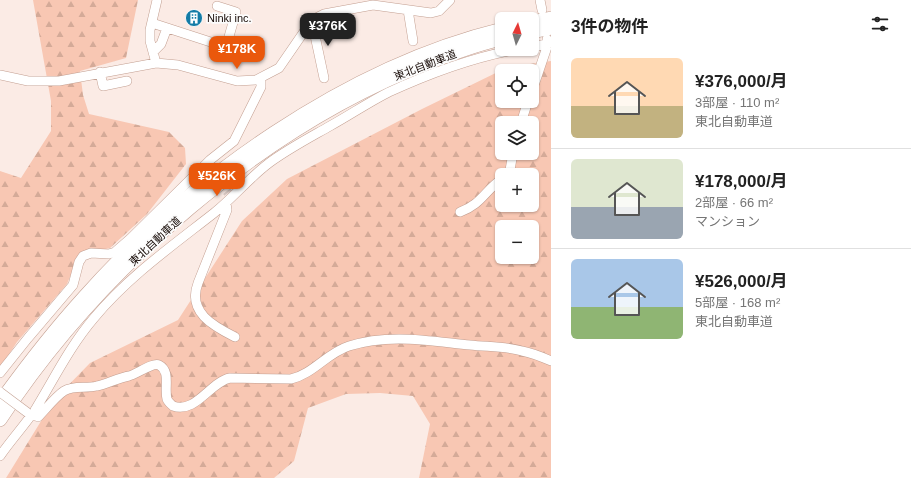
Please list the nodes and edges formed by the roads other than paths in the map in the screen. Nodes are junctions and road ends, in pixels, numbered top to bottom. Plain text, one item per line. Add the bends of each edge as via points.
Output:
1 (157, 0) edge
2 (450, 0) edge
3 (540, 0) edge
4 (370, 3) edge
5 (217, 6) dead end
6 (408, 10) junction
7 (546, 14) edge
8 (152, 22) junction
9 (310, 23) junction
10 (167, 28) junction
11 (495, 31) edge
12 (539, 34) edge
13 (549, 38) edge
14 (413, 41) dead end
15 (495, 41) edge
16 (539, 43) edge
17 (154, 51) junction
18 (495, 54) edge
19 (156, 63) junction
20 (539, 69) edge
21 (100, 72) junction
22 (0, 76) edge
23 (261, 78) junction
24 (324, 78) dead end
25 (127, 81) dead end
26 (495, 183) edge
27 (229, 198) junction
28 (460, 212) dead end
29 (235, 337) dead end
30 (551, 361) edge
31 (0, 373) edge
32 (0, 392) edge
33 (0, 402) edge
34 (35, 416) junction
35 (0, 420) edge
36 (0, 456) edge

1 - 8 street
2 - 6 street via 438,12
3 - 7 street
4 - 6 street
4 - 9 street via 324,14
5 - 10 street via 236,12 226,47
6 - 14 street
8 - 10 street
8 - 17 street via 150,41
9 - 23 street via 279,68
9 - 24 street
10 - 17 street via 161,44
11 - 33 highway, 東北自動車道 via 453,43 370,78 307,111 257,144 181,203 114,265 52,334
12 - 13 highway
13 - 16 street
13 - 20 street
15 - 35 highway, 東北自動車道 via 456,53 382,83 348,100 288,135 230,177 158,236 91,304 33,373
17 - 19 street
18 - 27 street via 447,68 388,93 289,149
19 - 21 street
19 - 23 street via 178,65 237,81
21 - 22 street via 43,82
21 - 25 street via 103,86
23 - 31 street via 261,87 234,140 208,168 115,252 83,256 73,285
26 - 28 street via 470,209
27 - 29 street via 227,210 194,295 198,309 210,323
27 - 34 street via 106,304 78,339
30 - 34 street via 522,350 384,338 348,346 299,377 223,379 202,397 182,408 173,406 167,399 164,368 156,364 150,365 144,370 98,386 62,392
32 - 34 street, bridge
34 - 36 street via 11,439

